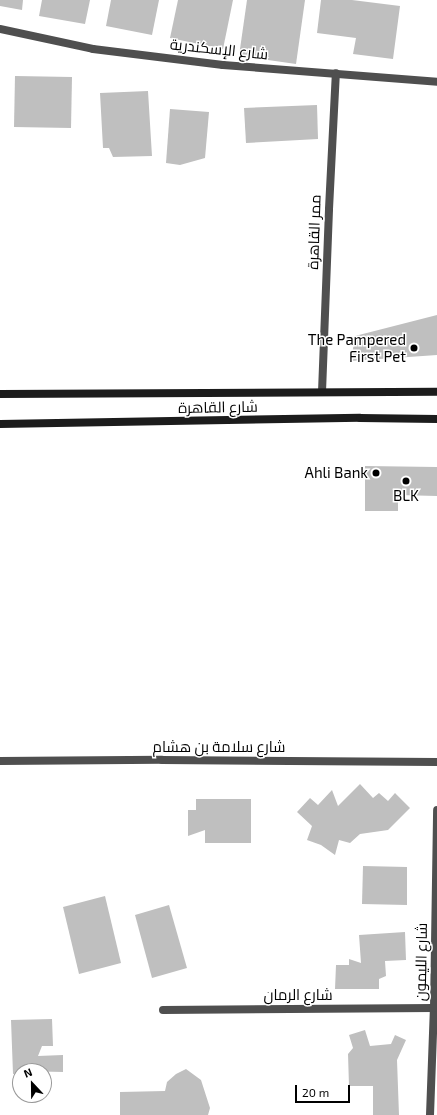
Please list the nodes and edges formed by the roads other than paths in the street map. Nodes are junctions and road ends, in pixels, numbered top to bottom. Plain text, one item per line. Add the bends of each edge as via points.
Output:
1 (0, 29) edge
2 (336, 73) junction
3 (437, 82) edge
4 (322, 392) junction
5 (437, 392) edge
6 (0, 394) edge
7 (437, 419) edge
8 (0, 424) edge
9 (0, 762) edge
10 (437, 762) edge
11 (437, 810) edge
12 (434, 1008) junction
13 (163, 1010) dead end
14 (430, 1115) edge

1 - 2 street, شارع الإسكندرية via 93,49 224,65
2 - 3 street, شارع الإسكندرية
2 - 4 street, ممر القاهرة
4 - 5 main road, شارع القاهرة
4 - 6 main road, شارع القاهرة
7 - 8 main road, شارع القاهرة
9 - 10 street, شارع سلامة بن هشام
11 - 12 street, شارع الليمون
12 - 13 street, شارع الرمان
12 - 14 street, شارع الليمون

